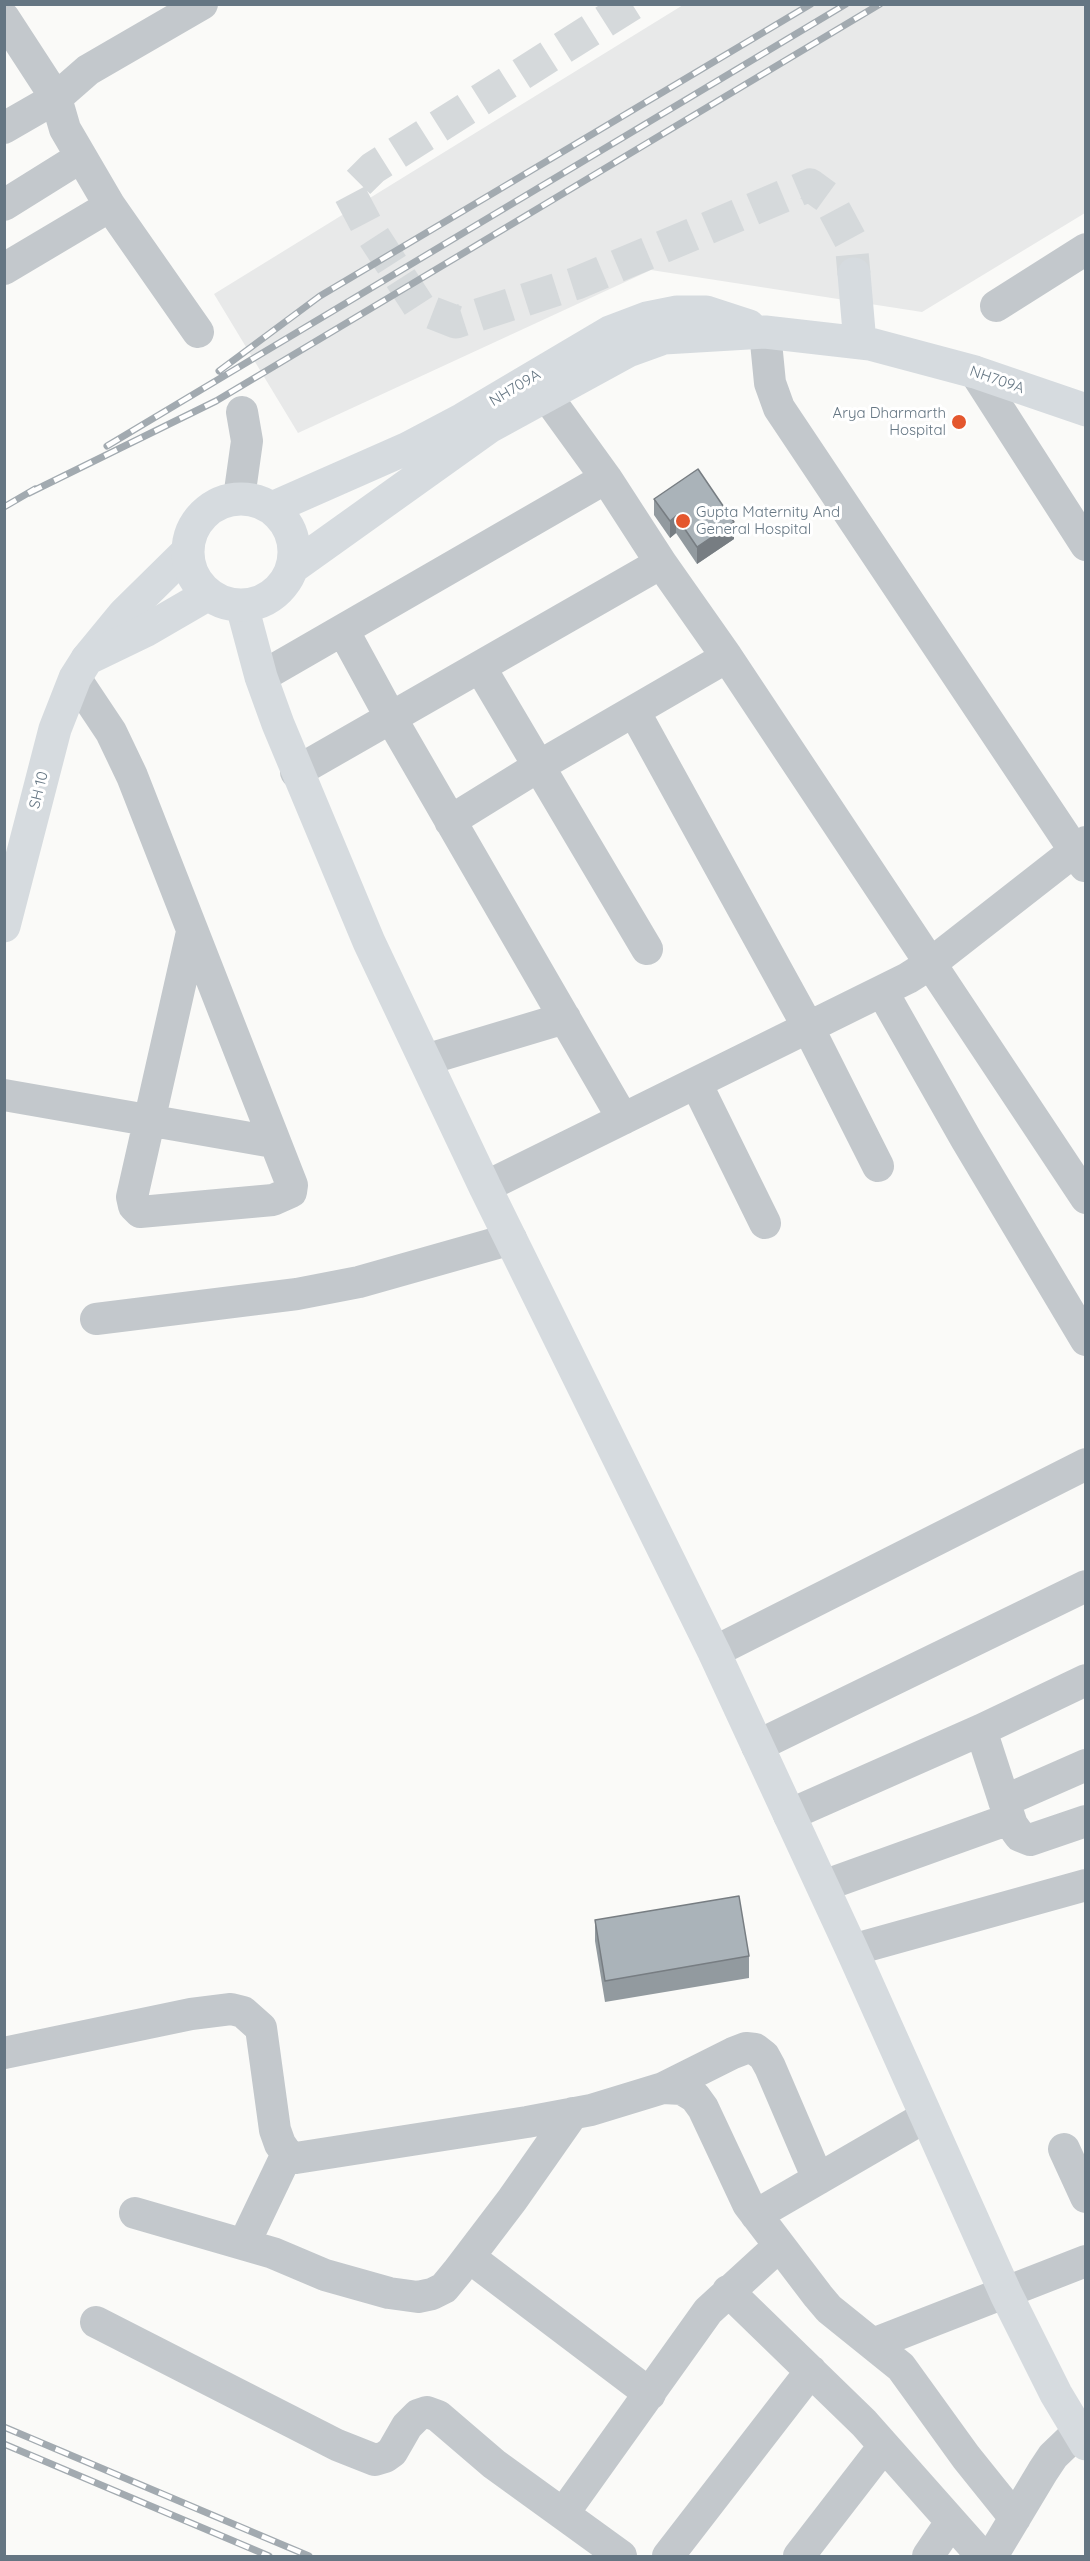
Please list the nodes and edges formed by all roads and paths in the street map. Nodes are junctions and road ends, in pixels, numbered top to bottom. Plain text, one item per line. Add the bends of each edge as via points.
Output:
1 (202, 4) edge
2 (4, 18) edge
3 (56, 98) junction
4 (4, 128) edge
5 (81, 157) junction
6 (4, 205) edge
7 (110, 206) junction
8 (1086, 249) edge
9 (4, 269) edge
10 (854, 274) tunnel mouth
11 (996, 306) dead end
12 (198, 332) dead end
13 (765, 332) junction
14 (860, 343) junction
15 (975, 372) junction
16 (546, 395) junction
17 (242, 412) dead end
18 (1082, 413) edge
19 (606, 478) junction
20 (239, 498) junction
21 (272, 508) junction
22 (1086, 545) edge
23 (187, 552) junction
24 (661, 563) junction
25 (293, 567) junction
26 (207, 595) junction
27 (242, 606) junction
28 (343, 630) junction
29 (727, 657) junction
30 (480, 667) junction
31 (81, 669) junction
32 (261, 677) junction
33 (634, 711) junction
34 (391, 718) junction
35 (539, 766) junction
36 (296, 772) junction
37 (450, 821) junction
38 (1082, 853) edge
39 (4, 926) edge
40 (192, 932) junction
41 (647, 949) dead end
42 (930, 963) junction
43 (882, 991) junction
44 (565, 1018) junction
45 (808, 1027) junction
46 (425, 1060) junction
47 (696, 1083) junction
48 (4, 1095) edge
49 (623, 1119) junction
50 (149, 1121) junction
51 (273, 1142) junction
52 (878, 1166) dead end
53 (485, 1187) junction
54 (1086, 1198) edge
55 (765, 1223) dead end
56 (511, 1239) junction
57 (96, 1319) dead end
58 (1086, 1340) edge
59 (1086, 1464) edge
60 (1086, 1586) edge
61 (714, 1652) junction
62 (1086, 1680) edge
63 (981, 1730) junction
64 (757, 1746) junction
65 (1086, 1766) edge
66 (1008, 1813) junction
67 (789, 1815) junction
68 (1086, 1821) edge
69 (1086, 1885) edge
70 (823, 1886) junction
71 (852, 1950) junction
72 (4, 2053) edge
73 (663, 2088) junction
74 (573, 2113) junction
75 (926, 2116) junction
76 (1064, 2149) dead end
77 (287, 2154) junction
78 (818, 2179) junction
79 (1086, 2197) edge
80 (135, 2213) dead end
81 (756, 2215) junction
82 (244, 2244) junction
83 (779, 2246) junction
84 (469, 2257) junction
85 (1086, 2261) edge
86 (728, 2291) junction
87 (1006, 2294) junction
88 (96, 2322) dead end
89 (873, 2344) junction
90 (811, 2371) junction
91 (650, 2394) junction
92 (1082, 2438) edge
93 (884, 2446) junction
94 (563, 2514) junction
95 (1015, 2518) junction
96 (951, 2522) junction
97 (621, 2556) edge
98 (668, 2556) edge
99 (799, 2556) edge
100 (928, 2556) edge
101 (982, 2556) edge
102 (992, 2556) edge

1 - 3 street via 88,70
2 - 3 street
3 - 4 street
3 - 5 street via 65,129
5 - 6 street
5 - 7 street
7 - 9 street
7 - 12 street
8 - 11 street
10 - 14 main road
13 - 14 main road, NH709A
13 - 16 main road, NH709A via 664,338 628,351
13 - 21 main road, NH709A via 706,312 647,318 610,332 408,448
13 - 38 street via 770,382 779,408
14 - 15 main road, NH709A
15 - 18 main road, NH709A
15 - 22 street
16 - 19 street
16 - 25 main road, NH709A via 480,433
17 - 20 street via 246,441
19 - 24 street
19 - 28 street
20 - 21 main road
20 - 23 main road via 216,505 197,522
21 - 25 main road via 288,526 294,544
23 - 26 main road via 194,578
23 - 31 main road, SH 10 via 124,614
24 - 29 street
24 - 30 street
25 - 27 main road via 284,584 267,599
26 - 27 main road
26 - 31 main road
27 - 32 main road
28 - 32 street
28 - 34 street
29 - 33 street
29 - 42 street
30 - 34 street
30 - 35 street
31 - 39 main road, SH 10 via 55,729
31 - 40 street via 132,776
32 - 36 main road
33 - 35 street
33 - 45 street
34 - 36 street
34 - 37 street
35 - 37 street
35 - 41 street
36 - 46 main road
37 - 44 street
38 - 42 street
40 - 50 street
40 - 51 street
42 - 43 street
42 - 54 street
43 - 45 street
43 - 58 street
44 - 46 street
44 - 49 street
45 - 47 street
45 - 52 street
46 - 53 main road
47 - 49 street
47 - 55 street
48 - 50 street
49 - 53 street
50 - 51 street
50 - 51 street via 132,1197 140,1212 285,1196 292,1185
53 - 56 main road
56 - 57 street via 358,1282 297,1294
56 - 61 main road
59 - 61 street
60 - 64 street
61 - 64 main road
62 - 63 street
63 - 66 street
63 - 67 street
64 - 67 main road
65 - 66 street
66 - 68 street via 1020,1836 1030,1840
66 - 70 street via 1001,1822
67 - 70 main road
69 - 71 street
70 - 71 main road
71 - 75 main road
72 - 77 street via 191,2014 231,2009 243,2012 261,2028 275,2130
73 - 74 street
73 - 78 street via 733,2053 755,2049 770,2067
73 - 81 street via 682,2089 695,2097
74 - 77 street via 305,2157
74 - 84 street
75 - 78 street
75 - 87 main road
76 - 79 street
77 - 82 street
78 - 81 street
80 - 82 street
81 - 83 street
82 - 84 street via 326,2275 389,2294 418,2297 444,2288
83 - 86 street
83 - 89 street via 829,2309
84 - 91 street
85 - 87 street
86 - 90 street
86 - 91 street via 708,2311
87 - 89 street
87 - 92 main road
88 - 94 street via 337,2445 375,2460 392,2452 418,2415 427,2412 438,2416 494,2464
89 - 95 street via 901,2367
90 - 93 street
90 - 98 street
91 - 94 street
92 - 95 street via 1053,2456
93 - 96 street
93 - 99 street
94 - 97 street
95 - 102 street
96 - 100 street
96 - 101 street

